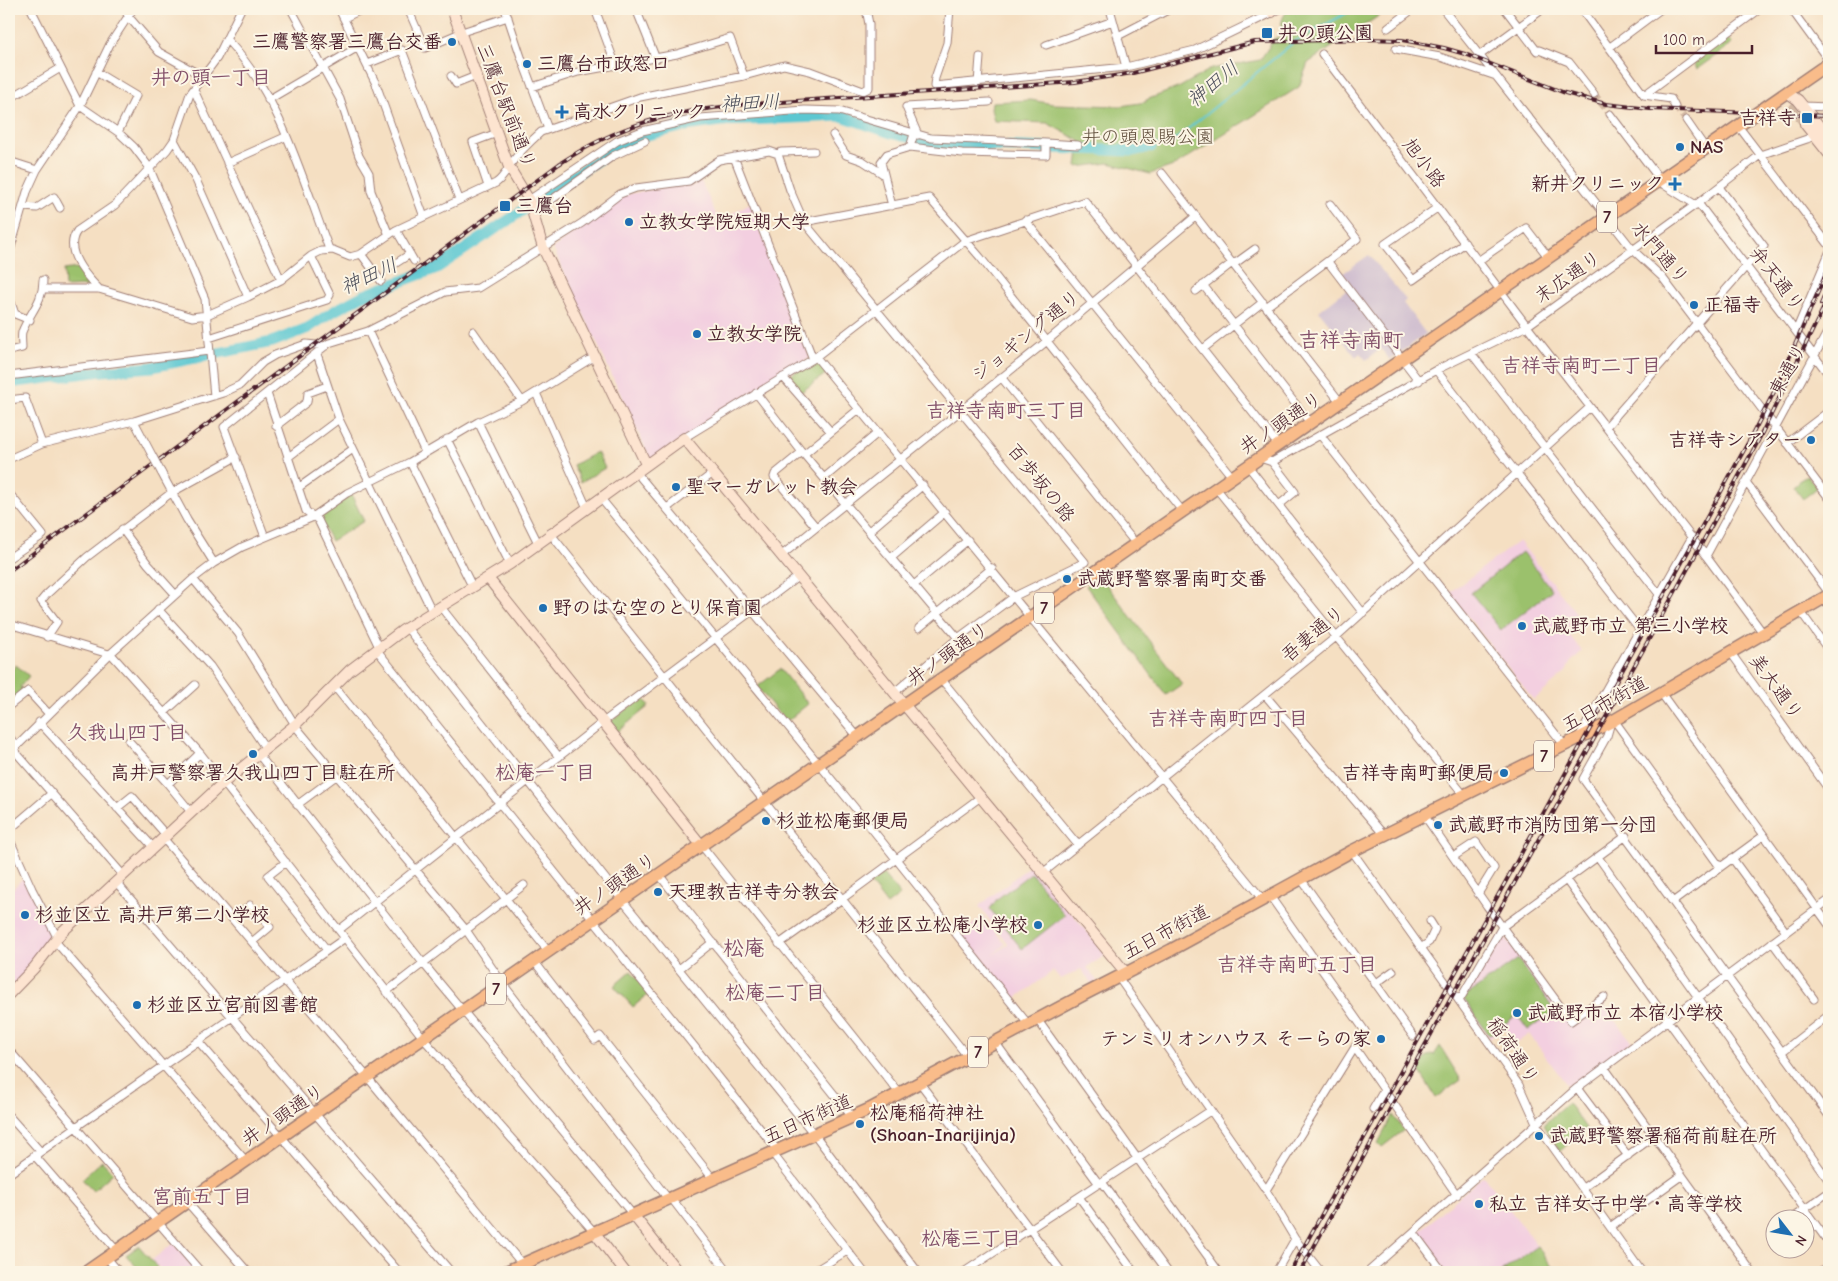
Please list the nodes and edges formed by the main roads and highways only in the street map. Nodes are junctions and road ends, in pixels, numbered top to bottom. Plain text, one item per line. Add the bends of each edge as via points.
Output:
1 (1829, 62) edge
2 (1829, 594) edge
3 (514, 1270) edge
4 (86, 1272) edge

1 - 4 main road, 井ノ頭通り / 7 via 1789,99 1739,127 1608,217
2 - 3 main road, 五日市街道 / 7 via 1578,740 1352,851 900,1094

